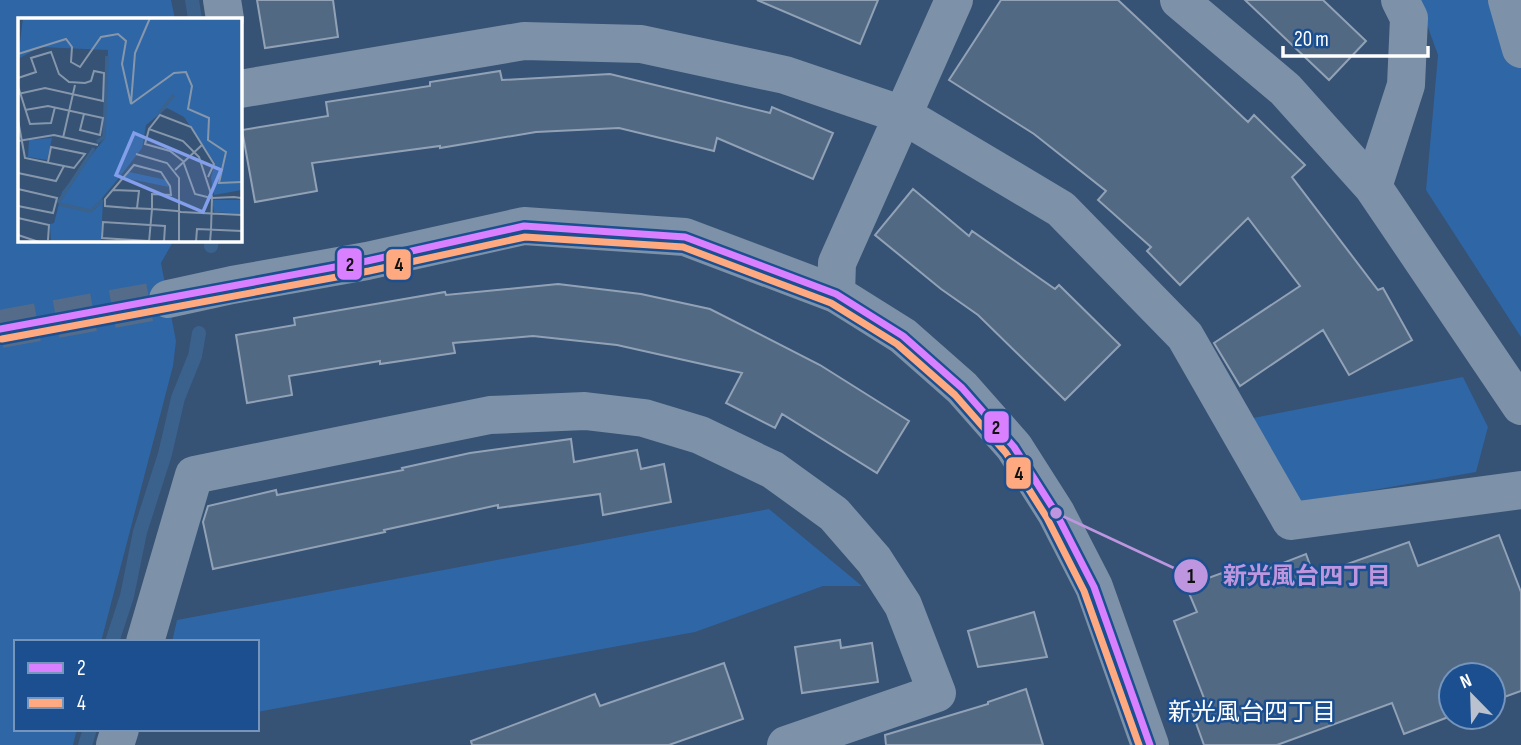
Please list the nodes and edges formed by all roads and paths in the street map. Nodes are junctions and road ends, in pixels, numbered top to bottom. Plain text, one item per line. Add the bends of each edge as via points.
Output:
1 (222, 0) edge
2 (954, 0) edge
3 (1179, 0) edge
4 (1400, 0) edge
5 (1507, 0) edge
6 (225, 18) edge
7 (1521, 50) edge
8 (242, 89) edge
9 (903, 115) junction
10 (1373, 187) junction
11 (836, 293) junction
12 (168, 299) tunnel mouth
13 (1521, 406) edge
14 (1521, 490) edge
15 (146, 640) edge
16 (786, 745) edge
17 (1150, 745) edge

1 - 6 street
2 - 9 street
3 - 10 street via 1285,89
4 - 10 street via 1409,18 1406,85
5 - 7 street
8 - 9 street via 524,41 641,44 785,75
9 - 11 street via 837,264
9 - 14 street via 1061,209 1185,336 1291,522
10 - 13 street
11 - 12 street via 685,237 524,226
11 - 17 street via 913,345 962,388 1014,447 1056,513 1094,587
15 - 16 street via 194,475 491,415 585,411 644,418 700,435 773,470 834,514 874,560 903,605 937,693

